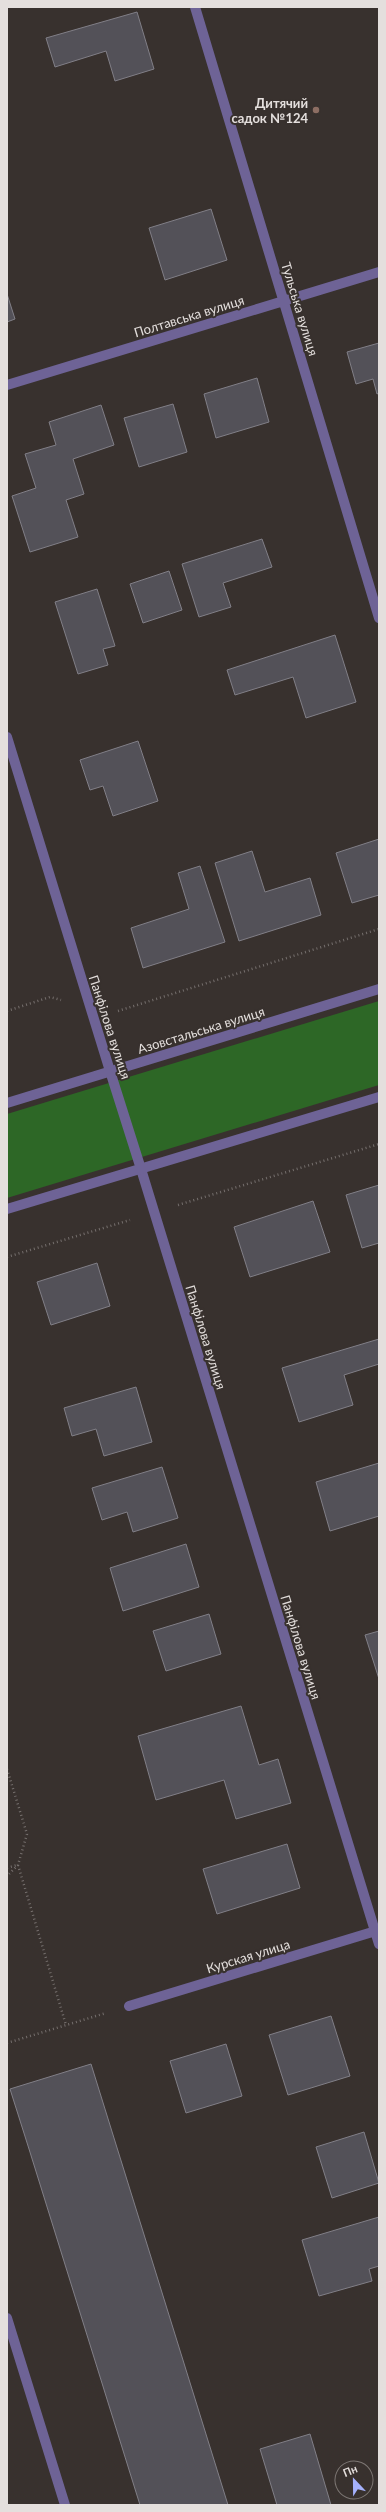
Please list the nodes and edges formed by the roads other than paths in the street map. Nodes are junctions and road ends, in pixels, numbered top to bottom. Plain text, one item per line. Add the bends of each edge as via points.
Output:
1 (195, 7) edge
2 (379, 272) edge
3 (284, 301) junction
4 (7, 385) edge
5 (379, 618) edge
6 (7, 737) edge
7 (379, 989) edge
8 (110, 1072) junction
9 (379, 1097) edge
10 (7, 1103) edge
11 (141, 1169) junction
12 (7, 1210) edge
13 (377, 1931) edge
14 (379, 1944) edge
15 (129, 2006) road end
16 (7, 2318) edge
17 (65, 2505) edge

1 - 3 street, Тульська вулиця
2 - 3 street, Полтавська вулиця
3 - 4 street, Полтавська вулиця
3 - 5 street, Тульська вулиця
6 - 8 street, Панфілова вулиця
7 - 8 street, Азовстальська вулиця
8 - 10 street, Азовстальська вулиця
8 - 11 street, Панфілова вулиця
9 - 11 street
11 - 12 street
11 - 13 street, Панфілова вулиця
13 - 14 street, Панфілова вулиця
13 - 15 street, Курская улица
16 - 17 street

